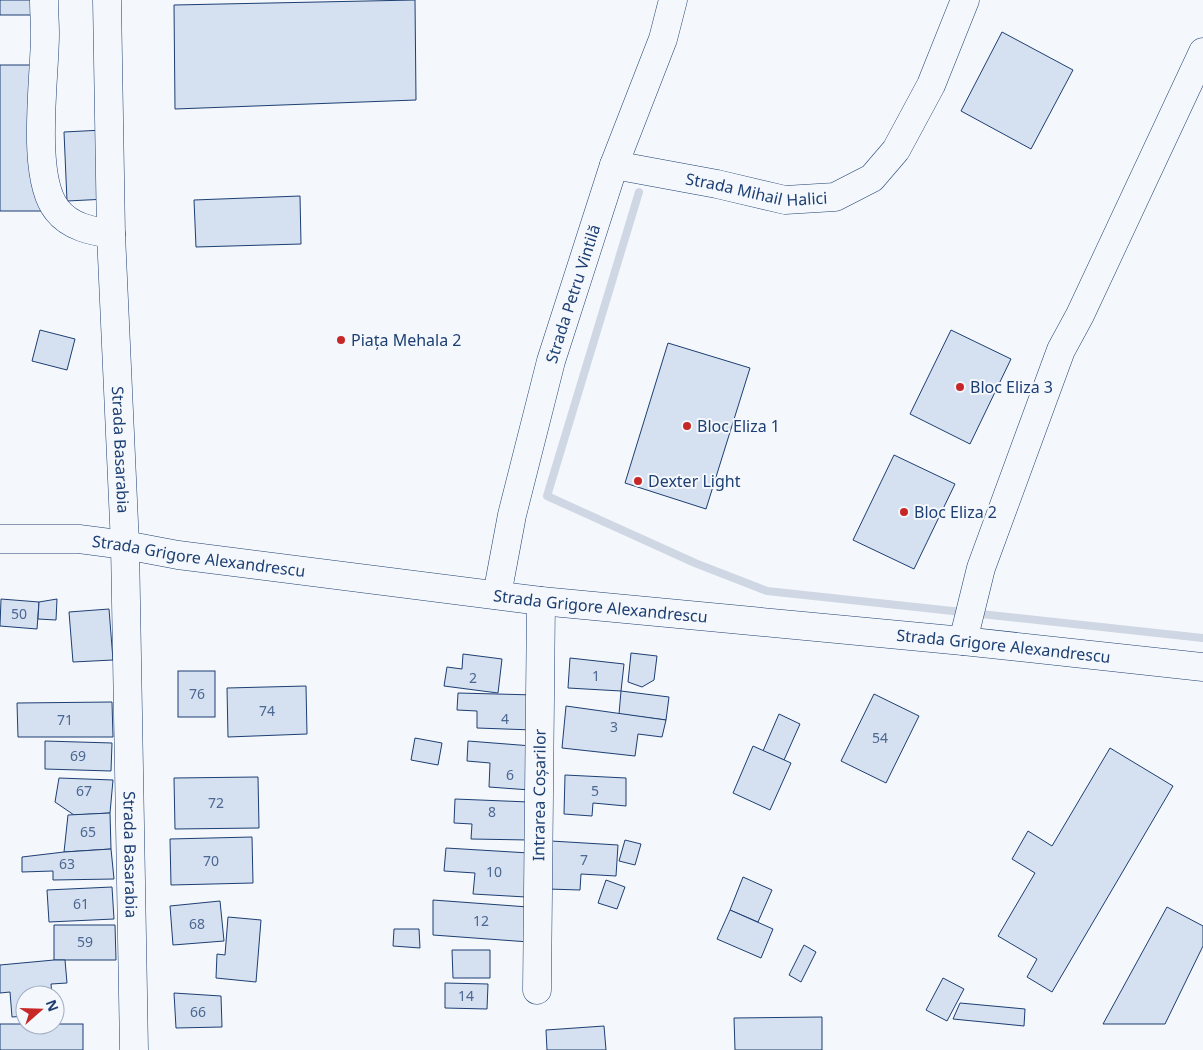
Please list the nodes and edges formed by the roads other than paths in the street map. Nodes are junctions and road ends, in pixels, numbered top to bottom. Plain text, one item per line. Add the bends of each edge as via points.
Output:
1 (44, 0) edge
2 (106, 0) edge
3 (672, 0) edge
4 (965, 0) edge
5 (1203, 52) edge
6 (614, 165) junction
7 (111, 234) junction
8 (0, 539) edge
9 (125, 545) junction
10 (496, 595) junction
11 (541, 601) junction
12 (965, 634) junction
13 (1203, 667) edge
14 (537, 990) dead end
15 (134, 1050) edge

1 - 7 street via 40,156 46,189 56,210 74,225
2 - 7 street, Strada Basarabia
3 - 6 street, Strada Petru Vintilă via 662,39
4 - 6 street, Strada Mihail Halici via 931,85 896,150 872,178 835,197 785,200
5 - 12 street via 1061,350 981,568
6 - 10 street, Strada Petru Vintilă via 551,361 512,515
7 - 9 street, Strada Basarabia
8 - 9 street, Strada Grigore Alexandrescu via 79,539
9 - 10 street, Strada Grigore Alexandrescu via 178,555
9 - 15 street, Strada Basarabia
10 - 11 street, Strada Grigore Alexandrescu
11 - 12 street, Strada Grigore Alexandrescu
11 - 14 street, Intrarea Coșarilor
12 - 13 street, Strada Grigore Alexandrescu

